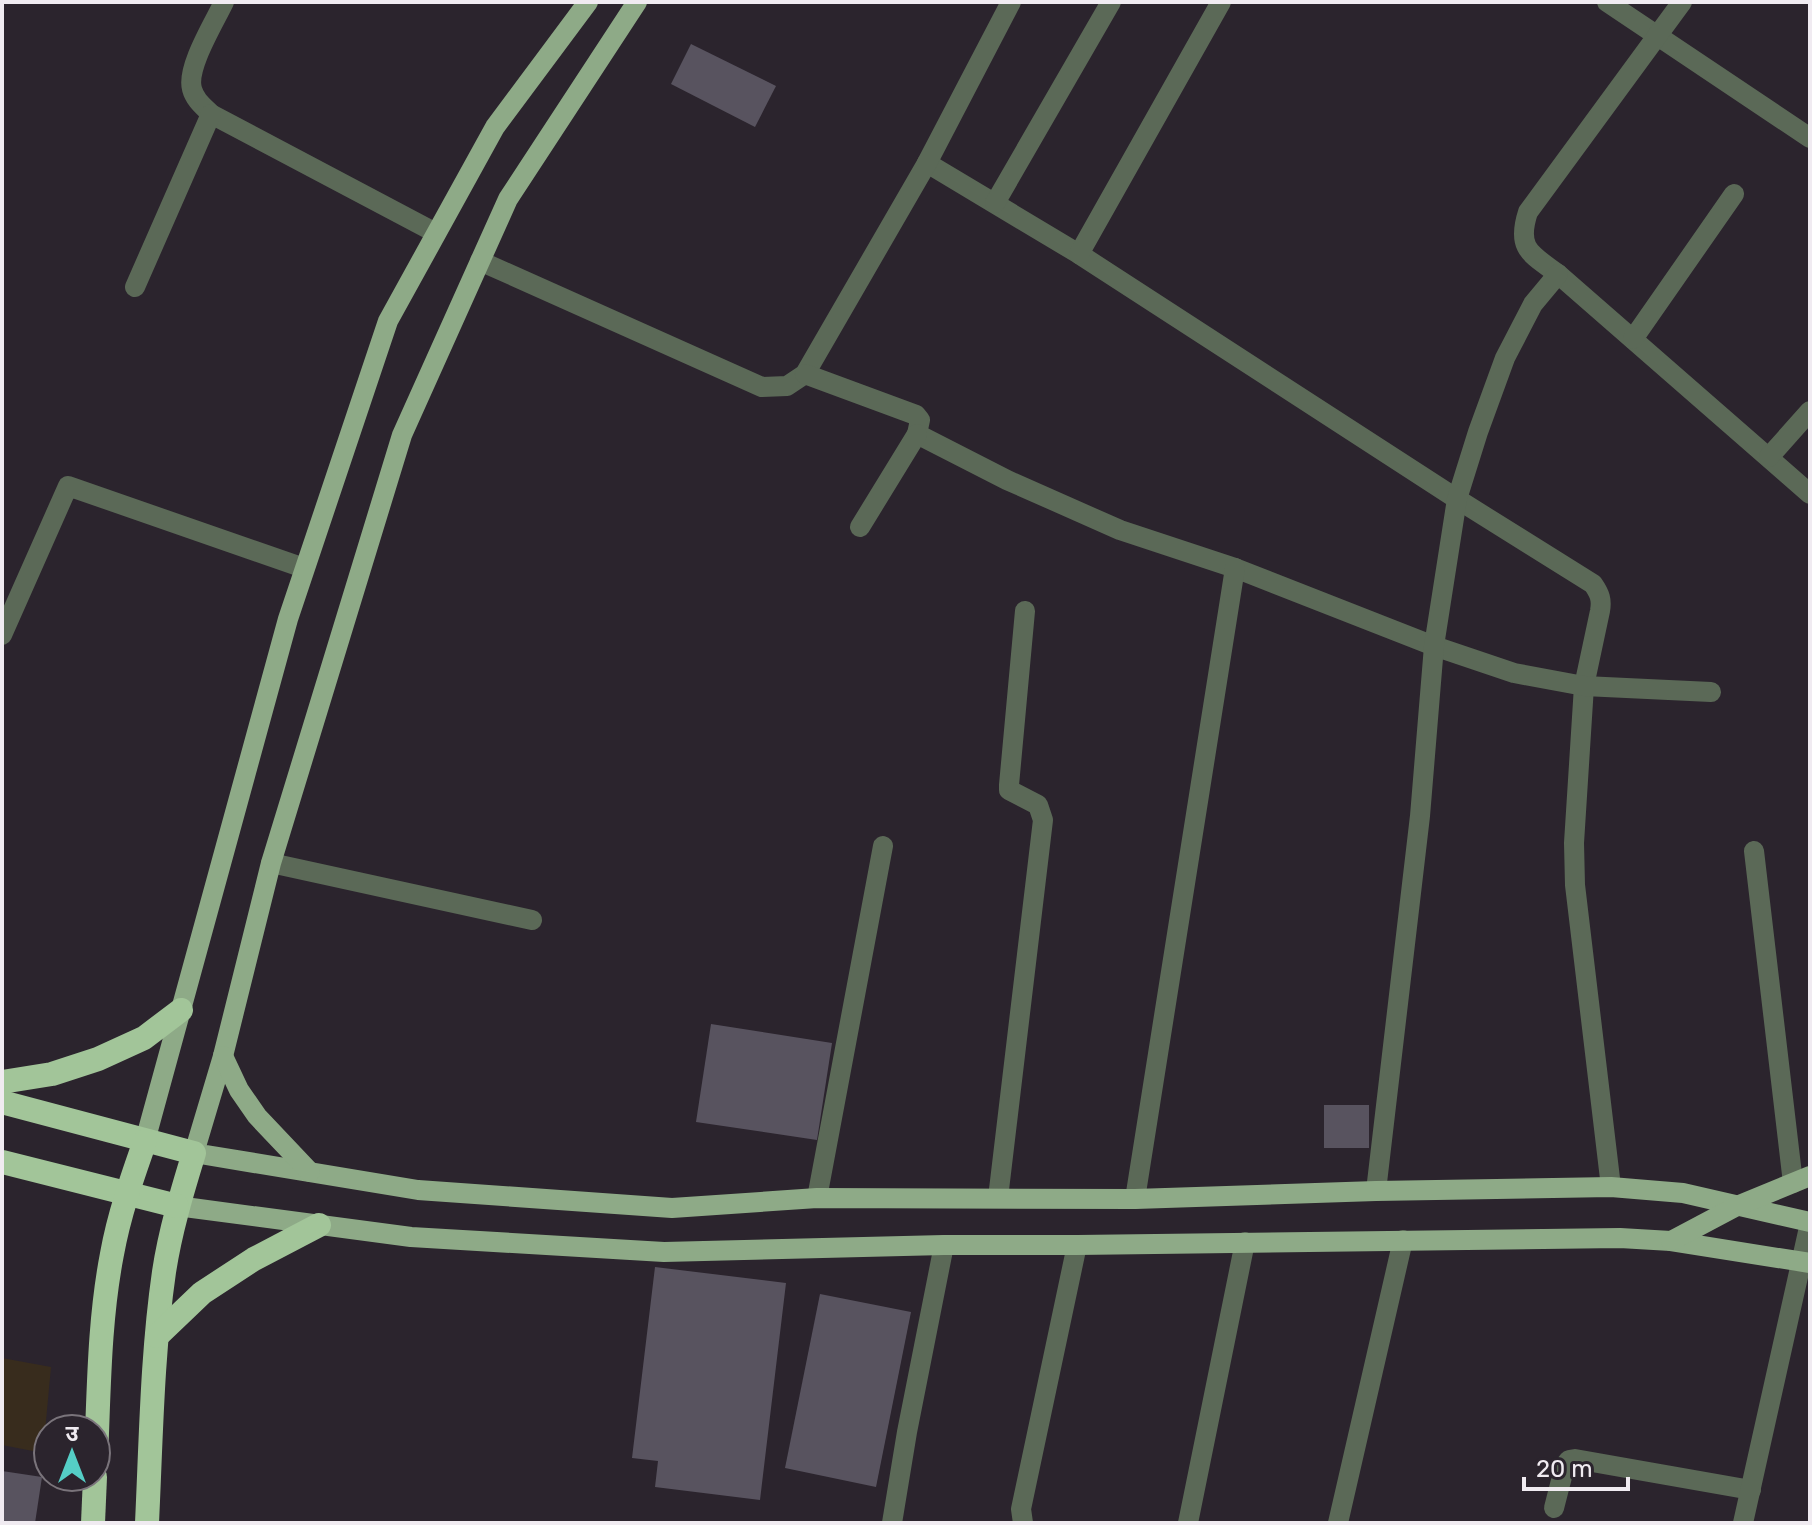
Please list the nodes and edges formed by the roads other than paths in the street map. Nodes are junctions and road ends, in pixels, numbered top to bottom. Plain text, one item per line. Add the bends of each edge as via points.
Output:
1 (224, 2) edge
2 (588, 2) edge
3 (637, 2) edge
4 (1011, 2) edge
5 (1111, 2) edge
6 (1221, 2) edge
7 (1607, 2) edge
8 (1682, 2) edge
9 (1658, 37) junction
10 (211, 114) junction
11 (1810, 138) edge
12 (927, 163) junction
13 (1734, 194) dead end
14 (995, 203) junction
15 (436, 233) junction
16 (1079, 254) junction
17 (480, 261) junction
18 (1558, 274) junction
19 (135, 287) dead end
20 (1633, 339) junction
21 (805, 374) junction
22 (1810, 411) edge
23 (917, 434) junction
24 (1769, 457) junction
25 (1810, 494) edge
26 (1457, 499) junction
27 (860, 527) dead end
28 (304, 568) junction
29 (1235, 568) junction
30 (1025, 611) dead end
31 (2, 635) edge
32 (1434, 646) junction
33 (1584, 686) junction
34 (1711, 692) dead end
35 (883, 846) dead end
36 (1754, 851) dead end
37 (271, 863) junction
38 (532, 920) dead end
39 (181, 1010) junction
40 (223, 1056) junction
41 (2, 1082) edge
42 (2, 1102) edge
43 (145, 1141) junction
44 (194, 1153) junction
45 (2, 1162) edge
46 (310, 1172) junction
47 (1802, 1180) edge
48 (1611, 1187) junction
49 (1376, 1191) junction
50 (127, 1194) junction
51 (817, 1198) junction
52 (998, 1198) junction
53 (1135, 1199) junction
54 (177, 1206) junction
55 (1737, 1206) junction
56 (1810, 1222) edge
57 (319, 1225) junction
58 (1403, 1240) junction
59 (1671, 1241) junction
60 (1245, 1242) junction
61 (944, 1245) junction
62 (1077, 1245) junction
63 (1806, 1262) edge
64 (157, 1336) junction
65 (98, 1413) edge
66 (1751, 1490) junction
67 (94, 1493) edge
68 (1554, 1508) dead end
69 (93, 1523) edge
70 (147, 1523) edge
71 (892, 1523) edge
72 (1023, 1523) edge
73 (1188, 1523) edge
74 (1338, 1523) edge
75 (1743, 1523) edge

1 - 10 street via 193,68 191,87
2 - 15 main road via 495,127
3 - 17 main road via 508,199
4 - 12 street
5 - 14 street
6 - 16 street
7 - 9 street
8 - 9 street
9 - 11 street
9 - 18 street via 1528,212 1524,241
10 - 15 street
10 - 19 street
12 - 14 street
12 - 21 street
13 - 20 street
14 - 16 street
15 - 28 main road via 388,321
16 - 26 street
17 - 21 street via 762,387 787,386
17 - 37 main road via 402,435
18 - 20 street
18 - 26 street via 1533,304 1505,358
20 - 24 street
21 - 23 street via 916,415
22 - 24 street
23 - 27 street
23 - 29 street via 1120,530
24 - 25 street
26 - 32 street
26 - 33 street via 1593,584 1600,594
28 - 31 street via 68,486
28 - 39 main road
29 - 32 street
29 - 53 street
30 - 52 street via 1009,790 1038,805 1043,820
32 - 33 street via 1514,673
32 - 49 street via 1420,816
33 - 34 street
33 - 48 street via 1575,885
35 - 51 street
36 - 47 street
37 - 38 street
37 - 40 main road
39 - 41 highway via 144,1038 98,1059
39 - 43 main road
40 - 44 main road
40 - 46 main road via 257,1116
42 - 43 highway
43 - 44 highway
43 - 50 highway
44 - 46 main road
44 - 54 highway
45 - 50 highway
46 - 51 main road via 418,1190 672,1208
47 - 55 main road
48 - 49 main road
48 - 55 main road via 1683,1193
49 - 53 main road
50 - 54 highway
50 - 65 highway via 103,1318
51 - 52 main road
52 - 53 main road
54 - 57 main road
54 - 64 highway
55 - 56 main road
55 - 59 main road
56 - 63 street
57 - 61 main road via 411,1237 664,1252
57 - 64 highway via 202,1293
58 - 59 main road
58 - 60 main road
58 - 74 street
59 - 63 main road
60 - 62 main road
60 - 73 street
61 - 62 main road
61 - 71 street
62 - 72 street via 1021,1509
63 - 66 street
64 - 70 highway
66 - 68 street via 1575,1459 1565,1465
66 - 75 street
67 - 69 highway

